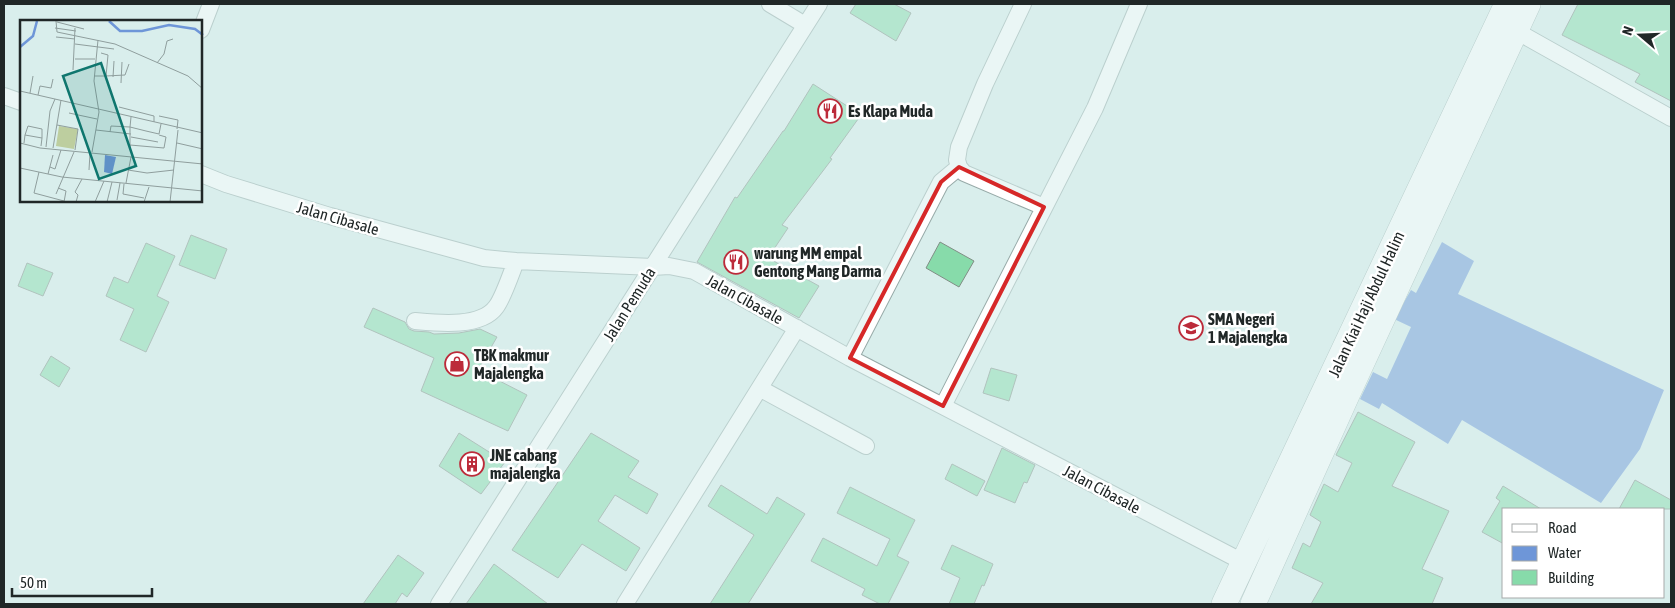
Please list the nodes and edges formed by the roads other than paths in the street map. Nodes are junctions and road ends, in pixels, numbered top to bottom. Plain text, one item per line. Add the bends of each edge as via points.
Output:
1 (210, 4) edge
2 (770, 4) edge
3 (818, 4) edge
4 (1022, 4) edge
5 (1139, 4) edge
6 (1507, 4) edge
7 (1528, 4) edge
8 (805, 25) junction
9 (202, 27) edge
10 (1516, 31) junction
11 (4, 96) edge
12 (20, 102) edge
13 (1671, 118) edge
14 (959, 167) junction
15 (202, 174) edge
16 (1044, 207) junction
17 (516, 261) junction
18 (653, 266) junction
19 (415, 321) dead end
20 (797, 328) junction
21 (850, 358) junction
22 (761, 389) junction
23 (943, 406) junction
24 (866, 446) dead end
25 (1243, 562) junction
26 (439, 604) edge
27 (625, 604) edge
28 (1224, 604) edge
29 (1253, 604) edge

1 - 9 street
2 - 8 street
3 - 8 street, Jalan Pemuda
4 - 14 street via 959,147
5 - 16 street via 1095,108
6 - 25 main road, Jalan Kiai Haji Abdul Halim
7 - 10 main road, Jalan Kiai Haji Abdul Halim
8 - 18 street, Jalan Pemuda
10 - 13 street
10 - 29 main road, Jalan Kiai Haji Abdul Halim
11 - 12 street
14 - 16 street
14 - 21 street via 941,182
15 - 17 street, Jalan Cibasale via 411,239 484,258
16 - 23 street
17 - 18 street, Jalan Cibasale
17 - 19 street via 495,308 478,320
18 - 20 street, Jalan Cibasale via 694,271
18 - 26 street, Jalan Pemuda
20 - 21 street, Jalan Cibasale
20 - 22 street
21 - 23 street, Jalan Cibasale
22 - 24 street
22 - 27 street
23 - 25 street, Jalan Cibasale
25 - 28 main road, Jalan Kiai Haji Abdul Halim

